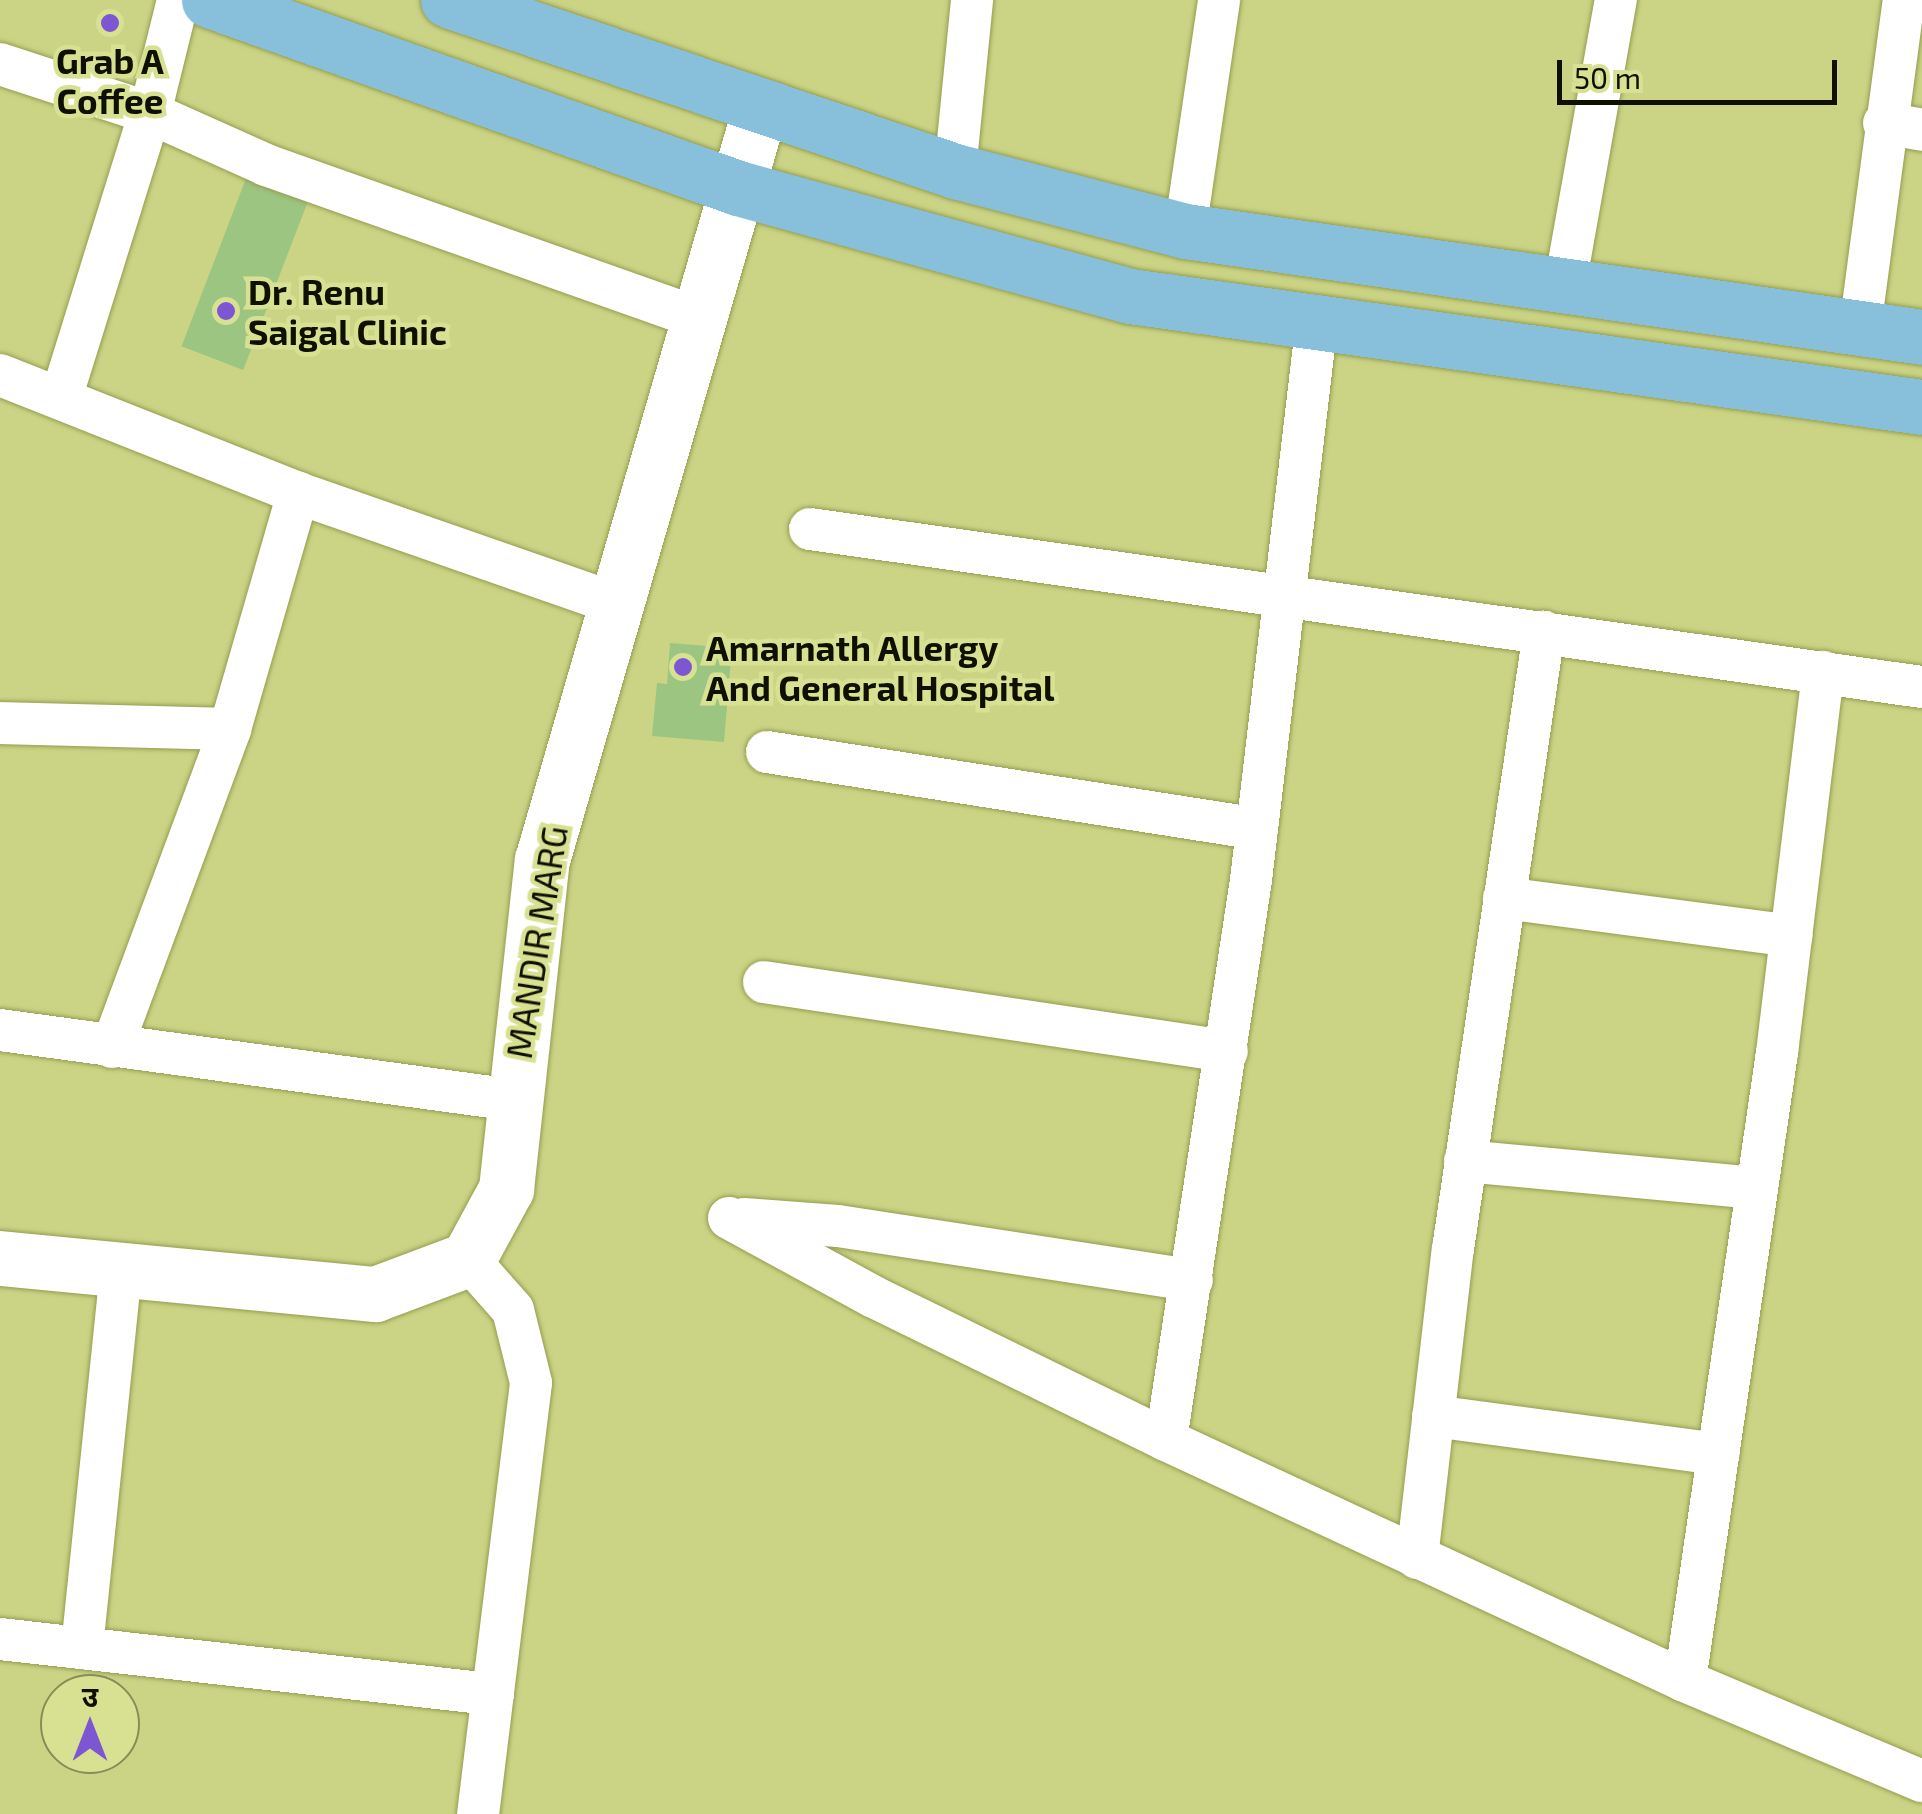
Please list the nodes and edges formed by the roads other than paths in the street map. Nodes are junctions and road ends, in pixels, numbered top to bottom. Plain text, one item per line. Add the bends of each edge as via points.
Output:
1 (178, 0) edge
2 (209, 0) edge
3 (448, 0) edge
4 (972, 0) edge
5 (1219, 0) edge
6 (1616, 0) edge
7 (1904, 0) edge
8 (0, 64) edge
9 (760, 108) junction
10 (150, 113) junction
11 (1903, 127) edge
12 (955, 171) junction
13 (738, 188) junction
14 (1186, 230) junction
15 (1564, 285) junction
16 (697, 318) junction
17 (1317, 322) junction
18 (1860, 328) junction
19 (1922, 337) edge
20 (0, 375) edge
21 (62, 395) junction
22 (1922, 406) edge
23 (298, 492) junction
24 (810, 529) dead end
25 (1288, 595) junction
26 (614, 603) junction
27 (1544, 632) junction
28 (1823, 672) junction
29 (1922, 686) edge
30 (0, 723) edge
31 (230, 729) junction
32 (767, 752) dead end
33 (1258, 829) junction
34 (1504, 898) junction
35 (1791, 936) junction
36 (764, 982) dead end
37 (0, 1030) edge
38 (112, 1046) junction
39 (1227, 1051) junction
40 (513, 1100) junction
41 (1465, 1161) junction
42 (1757, 1188) junction
43 (0, 1258) edge
44 (468, 1260) junction
45 (122, 1270) junction
46 (1192, 1280) junction
47 (1433, 1416) junction
48 (1166, 1440) junction
49 (1718, 1454) junction
50 (1416, 1558) junction
51 (0, 1639) edge
52 (82, 1648) junction
53 (1685, 1682) junction
54 (493, 1694) junction
55 (1922, 1781) edge
56 (478, 1814) edge

1 - 10 street
2 - 13 main road
3 - 9 main road
4 - 12 street
5 - 14 street
6 - 15 street
7 - 11 street
8 - 10 street
9 - 12 main road
9 - 13 street, MANDIR MARG
10 - 16 street via 266,165
10 - 21 street
11 - 18 street
12 - 14 main road
13 - 16 street, MANDIR MARG
13 - 17 main road via 1130,296
14 - 15 main road
15 - 18 main road
16 - 26 street, MANDIR MARG
17 - 22 main road
17 - 25 street
18 - 19 main road
20 - 21 street
21 - 23 street
23 - 26 street
23 - 31 street
24 - 25 street
25 - 27 street
25 - 33 street
26 - 40 street, MANDIR MARG via 542,860
27 - 28 street
27 - 34 street
28 - 29 street
28 - 35 street
30 - 31 street
31 - 38 street
32 - 33 street
33 - 39 street
34 - 35 street
34 - 41 street
35 - 42 street
36 - 39 street
37 - 38 street
38 - 40 street
39 - 46 street
40 - 44 street, MANDIR MARG via 506,1189
41 - 42 street
41 - 47 street
42 - 49 street
43 - 45 street
44 - 45 street via 376,1294
44 - 54 street via 513,1310 531,1383
45 - 52 street
46 - 48 street
46 - 48 street via 838,1226 729,1218
47 - 49 street
47 - 50 street
48 - 50 street
49 - 53 street
50 - 53 street
51 - 52 street
52 - 54 street
53 - 55 street
54 - 56 street

